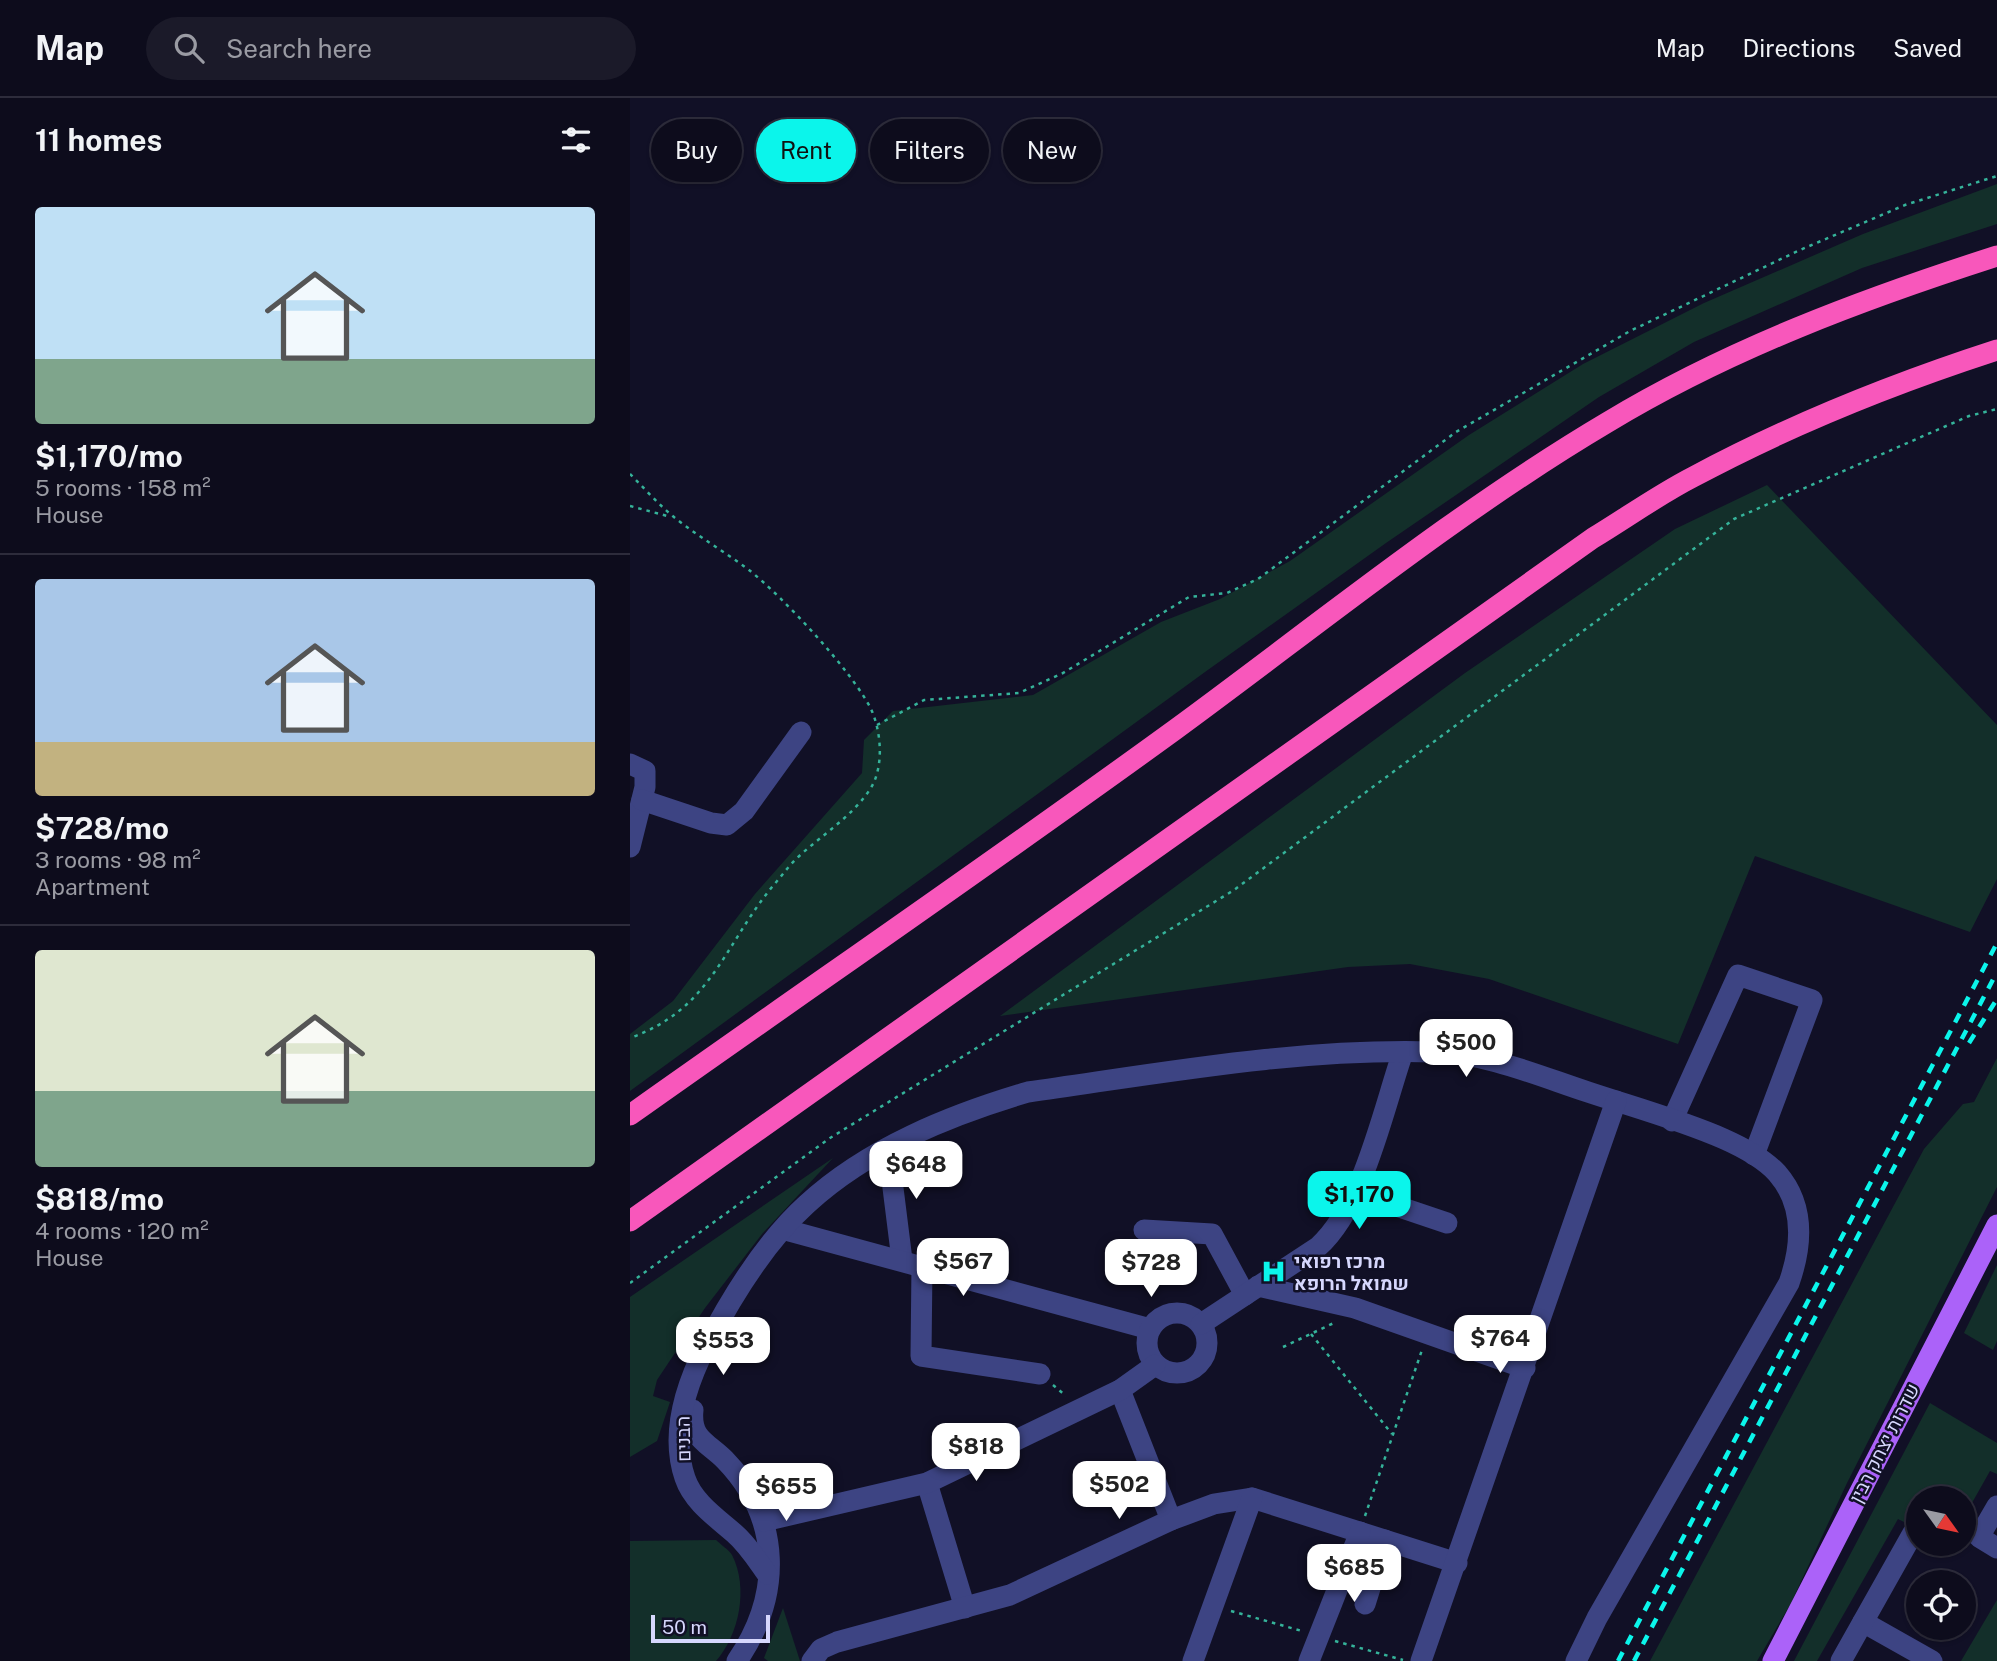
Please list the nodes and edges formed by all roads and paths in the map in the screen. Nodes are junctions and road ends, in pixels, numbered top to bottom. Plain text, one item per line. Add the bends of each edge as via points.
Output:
1 (1997, 176) edge
2 (1997, 256) edge
3 (1997, 350) edge
4 (1997, 409) edge
5 (630, 506) edge
6 (674, 517) dead end
7 (877, 725) dead end
8 (801, 732) dead end
9 (630, 764) edge
10 (642, 800) junction
11 (630, 846) edge
12 (1403, 1052) junction
13 (1616, 1101) junction
14 (630, 1115) edge
15 (1672, 1121) junction
16 (888, 1147) junction
17 (1754, 1155) junction
18 (1355, 1192) junction
19 (630, 1221) edge
20 (1447, 1223) dead end
21 (1997, 1225) edge
22 (786, 1230) junction
23 (1144, 1230) dead end
24 (912, 1262) junction
25 (630, 1283) edge
26 (1252, 1291) junction
27 (1362, 1311) junction
28 (1201, 1324) junction
29 (1150, 1329) junction
30 (1311, 1334) junction
31 (1427, 1334) junction
32 (1283, 1347) dead end
33 (1156, 1365) junction
34 (1524, 1368) junction
35 (1040, 1374) joint
36 (1120, 1390) junction
37 (690, 1400) junction
38 (1081, 1408) junction
39 (1393, 1435) junction
40 (705, 1446) junction
41 (681, 1457) junction
42 (927, 1483) junction
43 (1252, 1499) junction
44 (754, 1500) junction
45 (1997, 1506) edge
46 (1171, 1520) junction
47 (764, 1521) junction
48 (724, 1525) junction
49 (1360, 1532) junction
50 (1385, 1540) junction
51 (1906, 1545) edge
52 (1997, 1548) edge
53 (1457, 1563) junction
54 (767, 1574) junction
55 (1365, 1604) dead end
56 (965, 1608) junction
57 (1863, 1622) junction
58 (737, 1661) edge
59 (812, 1661) edge
60 (1193, 1661) edge
61 (1310, 1661) edge
62 (1421, 1661) edge
63 (1576, 1661) edge
64 (1773, 1661) edge
65 (1841, 1661) edge
66 (1932, 1661) edge

1 - 7 path via 1905,205 1630,331 1456,432 1258,579 1227,593 1189,597 1063,673 1019,694 924,700
2 - 14 highway via 1914,282 1770,340 1608,421 1414,552 1162,738
3 - 19 highway via 1864,396 1773,437 1690,478 1592,538
4 - 25 path via 1969,416 1734,519 1234,890 830,1139
5 - 6 path
8 - 10 street via 744,811 727,825
9 - 10 street via 645,771
10 - 11 street
12 - 13 street via 1438,1052 1500,1063
12 - 16 street via 1263,1059 1028,1092
12 - 18 street
13 - 15 street
13 - 34 street
15 - 17 street
15 - 17 street via 1738,975 1812,1000
16 - 22 street via 807,1204
16 - 24 street
17 - 63 street via 1777,1173 1789,1190 1796,1209 1799,1255 1789,1283
18 - 20 street
18 - 26 street via 1334,1233
21 - 64 main road, שדרות יצחק רבין
22 - 24 street
22 - 37 street via 726,1306 690,1377
23 - 26 street via 1212,1234
24 - 29 street
24 - 35 street via 921,1356
26 - 27 street
26 - 28 street
27 - 30 path
27 - 31 street
28 - 29 street via 1184,1313 1174,1313 1164,1315
28 - 33 street via 1208,1343 1201,1363 1173,1374
29 - 33 street via 1147,1348
30 - 32 path
30 - 39 path
31 - 34 street
31 - 39 path
33 - 36 street
34 - 53 street
35 - 38 path
36 - 38 street
36 - 46 street
37 - 40 street, הבנים via 694,1432
37 - 41 street, הבנים
38 - 42 street
39 - 49 path
40 - 41 street
40 - 44 street, הבנים via 725,1461
41 - 48 street, הבנים via 689,1485
42 - 47 street
42 - 56 street
43 - 46 street via 1214,1504
43 - 49 street
43 - 60 street
44 - 47 street, הבנים
44 - 48 street via 740,1520
45 - 52 street via 1979,1537
46 - 56 street via 1010,1595
47 - 54 street, הבנים via 770,1563
48 - 54 street, הבנים via 752,1551
49 - 50 street
49 - 61 street
50 - 53 street
50 - 55 street
51 - 57 street
53 - 62 street
54 - 58 street, הבנים via 762,1619
56 - 59 street via 837,1642 821,1648
57 - 65 street
57 - 66 street

